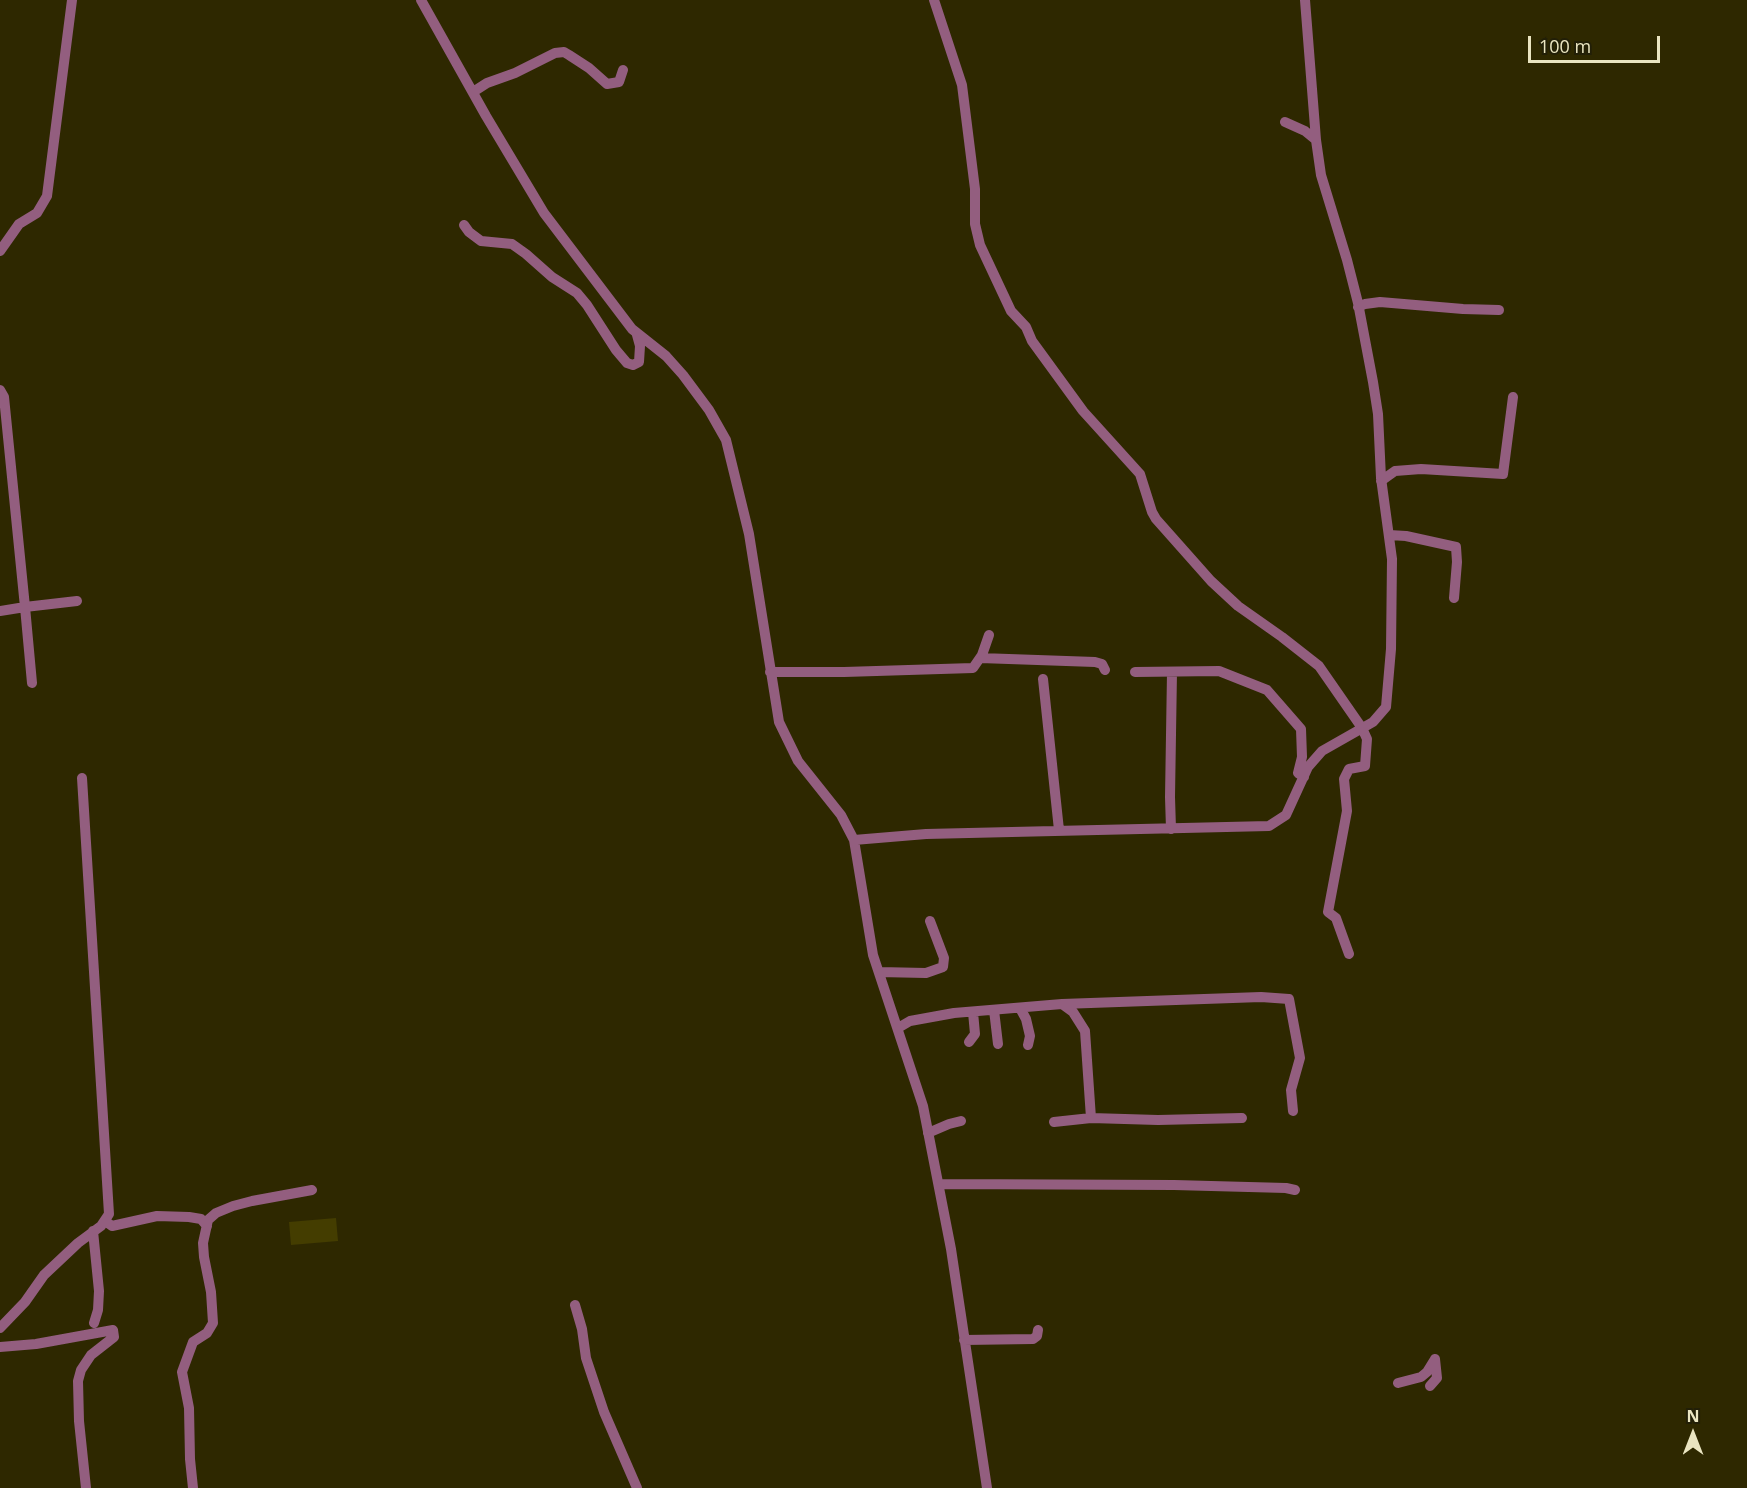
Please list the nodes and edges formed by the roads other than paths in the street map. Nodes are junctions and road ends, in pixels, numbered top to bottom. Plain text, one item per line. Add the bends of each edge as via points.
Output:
1 (72, 0) edge
2 (421, 0) edge
3 (934, 0) edge
4 (1305, 0) edge
5 (623, 70) dead end
6 (473, 92) junction
7 (1285, 122) dead end
8 (1316, 140) junction
9 (464, 225) dead end
10 (0, 251) edge
11 (1358, 307) junction
12 (1499, 310) dead end
13 (637, 334) junction
14 (0, 390) edge
15 (1512, 398) dead end
16 (1382, 481) junction
17 (1389, 535) junction
18 (1454, 598) dead end
19 (77, 601) dead end
20 (25, 607) junction
21 (0, 611) edge
22 (989, 635) dead end
23 (980, 658) junction
24 (1105, 670) dead end
25 (770, 672) junction
26 (1135, 672) dead end
27 (1172, 672) junction
28 (1043, 679) dead end
29 (32, 683) dead end
30 (1362, 728) junction
31 (1304, 777) junction
32 (82, 778) dead end
33 (1171, 829) junction
34 (1059, 830) junction
35 (854, 840) junction
36 (930, 921) dead end
37 (1349, 954) dead end
38 (879, 972) junction
39 (1062, 1004) junction
40 (1020, 1008) junction
41 (994, 1010) junction
42 (973, 1011) junction
43 (898, 1028) junction
44 (969, 1042) dead end
45 (998, 1044) dead end
46 (1028, 1045) dead end
47 (1293, 1111) dead end
48 (1091, 1118) junction
49 (1242, 1118) dead end
50 (961, 1121) dead end
51 (1054, 1122) dead end
52 (928, 1132) junction
53 (939, 1184) junction
54 (312, 1190) dead end
55 (1295, 1190) dead end
56 (105, 1221) junction
57 (207, 1226) junction
58 (93, 1231) junction
59 (575, 1305) dead end
60 (94, 1323) dead end
61 (0, 1328) edge
62 (1038, 1330) dead end
63 (964, 1340) junction
64 (0, 1347) edge
65 (1398, 1383) dead end
66 (1430, 1386) dead end
67 (86, 1488) edge
68 (193, 1488) edge
69 (637, 1488) edge
70 (987, 1488) edge

1 - 10 street via 47,196 37,213 19,224
2 - 6 street
3 - 30 street via 962,85 980,245 1011,311 1083,411 1140,474 1156,519 1238,606 1319,666
4 - 8 street
5 - 6 street via 619,82 607,84 564,52 555,53
6 - 13 street via 544,213
7 - 8 street
8 - 11 street via 1321,175
9 - 13 street via 481,241 512,244 578,293 616,350 633,365 639,362
11 - 12 street via 1380,302
11 - 16 street via 1378,414
13 - 25 street via 683,375 726,440 749,534
14 - 20 street via 4,397
15 - 16 street via 1503,474 1421,469 1395,471
16 - 17 street
17 - 18 street via 1456,547
17 - 30 street via 1393,597 1387,701 1382,713
19 - 20 street
20 - 21 street
20 - 29 street
22 - 23 street
23 - 24 street via 1095,662
23 - 25 street via 973,668 964,669
25 - 35 street via 784,734 798,761 841,815
26 - 27 street
27 - 31 street via 1219,671 1267,690 1301,729 1298,773
27 - 33 street
28 - 34 street
30 - 31 street via 1322,752
30 - 37 street via 1367,739 1365,766 1349,769 1344,778 1347,811 1328,912 1336,918
31 - 33 street via 1286,815 1269,826
32 - 56 street via 109,1214
33 - 34 street
34 - 35 street
35 - 38 street
36 - 38 street via 944,967 926,973
38 - 43 street
39 - 40 street
39 - 47 street via 1289,999 1300,1058 1291,1090
39 - 48 street via 1073,1011 1086,1031
40 - 41 street
40 - 46 street via 1030,1036
41 - 42 street
41 - 45 street
42 - 43 street via 909,1021
42 - 44 street via 975,1034
43 - 52 street
48 - 49 street
48 - 51 street
50 - 52 street
52 - 53 street
53 - 55 street
53 - 63 street
54 - 57 street via 233,1206 216,1213
56 - 57 street via 112,1226 157,1216 189,1217 201,1219
56 - 58 street
57 - 68 street via 203,1243 213,1323 207,1333 193,1342 182,1372 189,1408
58 - 60 street via 99,1291
58 - 61 street via 44,1275
59 - 69 street via 586,1358 604,1412
62 - 63 street via 1033,1339
63 - 70 street
64 - 67 street via 113,1330 114,1337 91,1355 78,1381
65 - 66 street via 1421,1377 1434,1357 1437,1378

